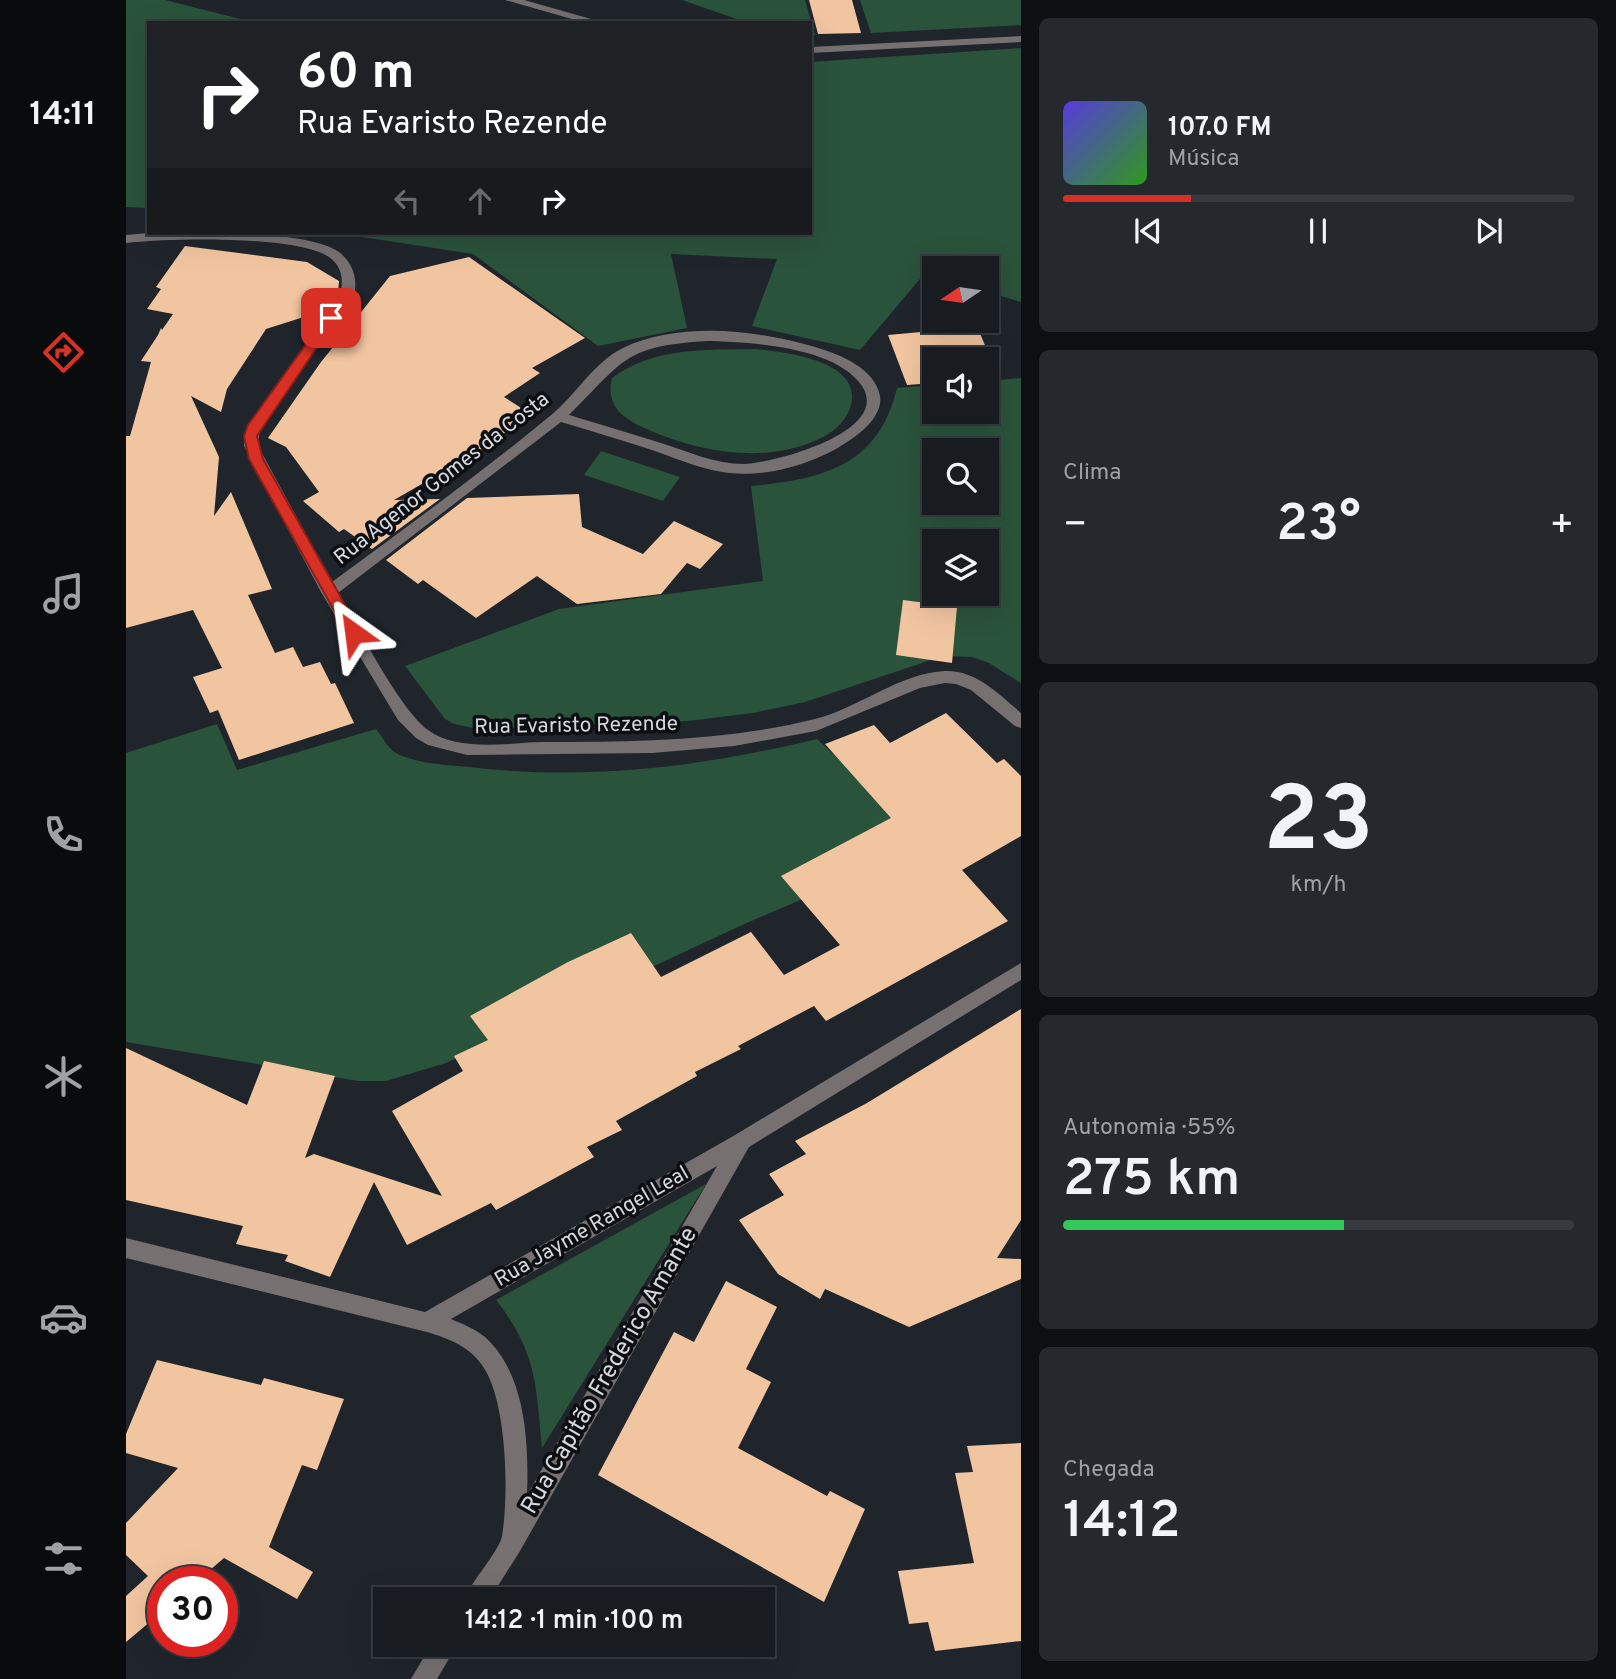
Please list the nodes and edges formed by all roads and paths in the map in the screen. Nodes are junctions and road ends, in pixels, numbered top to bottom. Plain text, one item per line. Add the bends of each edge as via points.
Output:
1 (511, 0) edge
2 (592, 21) edge
3 (1021, 39) edge
4 (812, 50) edge
5 (167, 235) edge
6 (212, 235) edge
7 (126, 239) edge
8 (559, 417) junction
9 (329, 592) junction
10 (1021, 722) edge
11 (1021, 971) edge
12 (741, 1141) junction
13 (126, 1248) edge
14 (427, 1322) junction
15 (512, 1543) junction
16 (483, 1587) edge
17 (437, 1657) edge
18 (423, 1679) edge

1 - 2 street
3 - 4 street
5 - 7 street, Rua Evaristo Rezende
6 - 9 street, Rua Evaristo Rezende via 318,247 343,264 350,280 347,296 250,436 256,459
8 - 8 street, Rua Agenor Gomes da Costa via 602,371 627,352 656,343 717,337 779,341 821,352 863,377 873,398 864,419 839,441 803,457 746,468 697,460
8 - 9 street, Rua Agenor Gomes da Costa
9 - 10 street, Rua Evaristo Rezende via 404,716 422,734 450,746 674,746 748,739 818,725 943,677 972,682
11 - 12 street, Rua Jayme Rangel Leal
12 - 14 street, Rua Jayme Rangel Leal
12 - 15 street, Rua Capitão Frederico Amante
13 - 14 street
14 - 15 street via 477,1344 499,1373 516,1464
15 - 16 street, Rua Capitão Frederico Amante
17 - 18 street

